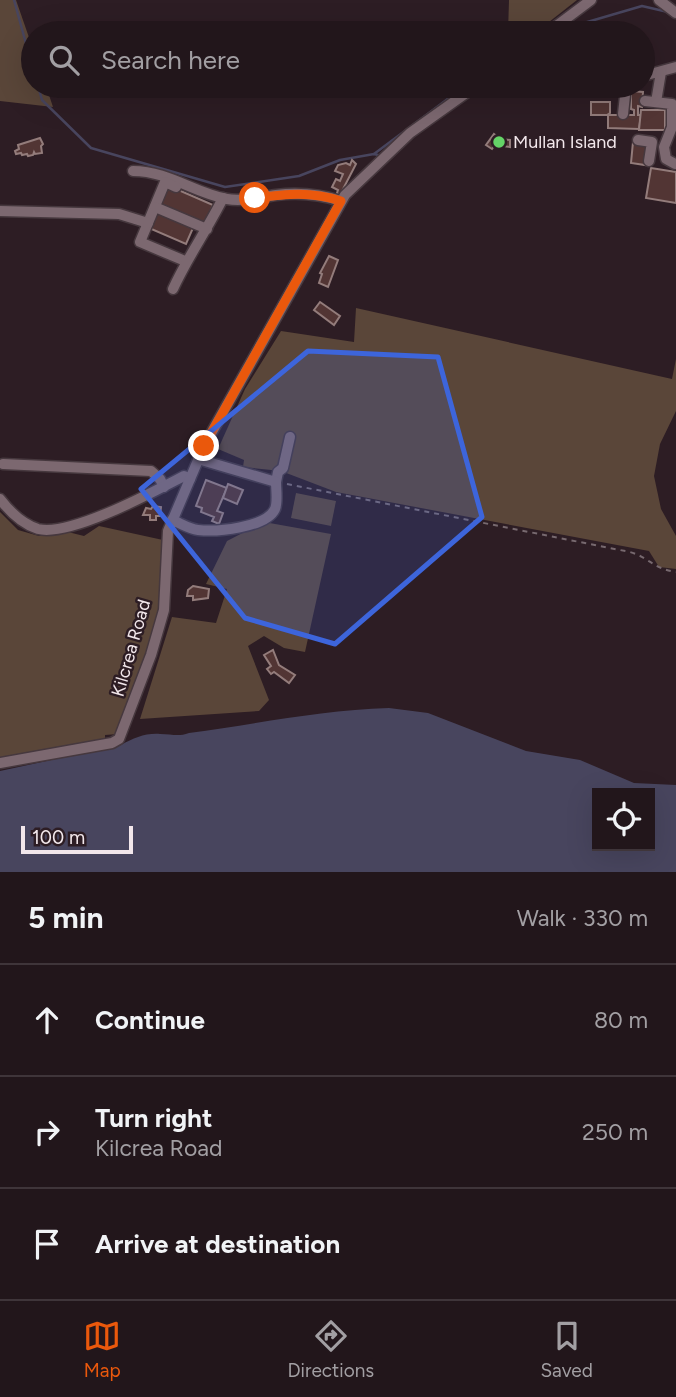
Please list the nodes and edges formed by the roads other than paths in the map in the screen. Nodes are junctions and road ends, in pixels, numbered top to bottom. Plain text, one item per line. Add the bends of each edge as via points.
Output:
1 (591, 0) edge
2 (659, 0) edge
3 (676, 13) edge
4 (563, 21) edge
5 (676, 66) edge
6 (661, 72) junction
7 (655, 73) edge
8 (655, 90) edge
9 (460, 98) edge
10 (625, 98) edge
11 (652, 98) edge
12 (623, 114) dead end
13 (666, 138) junction
14 (638, 140) dead end
15 (652, 142) junction
16 (649, 161) dead end
17 (675, 164) edge
18 (133, 171) dead end
19 (218, 201) junction
20 (341, 201) junction
21 (155, 206) junction
22 (0, 211) edge
23 (148, 223) junction
24 (207, 229) junction
25 (186, 261) junction
26 (173, 289) dead end
27 (290, 437) dead end
28 (198, 459) junction
29 (3, 464) dead end
30 (190, 479) junction
31 (276, 482) junction
32 (164, 487) junction
33 (0, 499) edge
34 (172, 520) junction
35 (0, 763) edge

1 - 4 street
2 - 3 street
5 - 6 street
6 - 7 street
6 - 8 street
9 - 20 street, Kilcrea Road via 401,141
10 - 12 street
11 - 13 street via 651,102 673,104 672,127
13 - 15 street
13 - 17 street via 666,159
14 - 15 street
15 - 16 street
18 - 19 street via 175,179
19 - 20 street via 302,192
19 - 21 street via 165,183
19 - 24 street
20 - 28 street, Kilcrea Road
21 - 23 street
21 - 24 street
22 - 23 street via 119,214
23 - 25 street via 140,242
24 - 25 street
25 - 26 street
27 - 31 street
28 - 30 street, Kilcrea Road
28 - 31 street
29 - 32 street via 150,471
30 - 32 street via 184,476
30 - 34 street, Kilcrea Road
31 - 34 street via 276,508 270,516 248,525 195,530
32 - 33 street via 55,530 20,520
34 - 35 street, Kilcrea Road via 164,610 119,739

